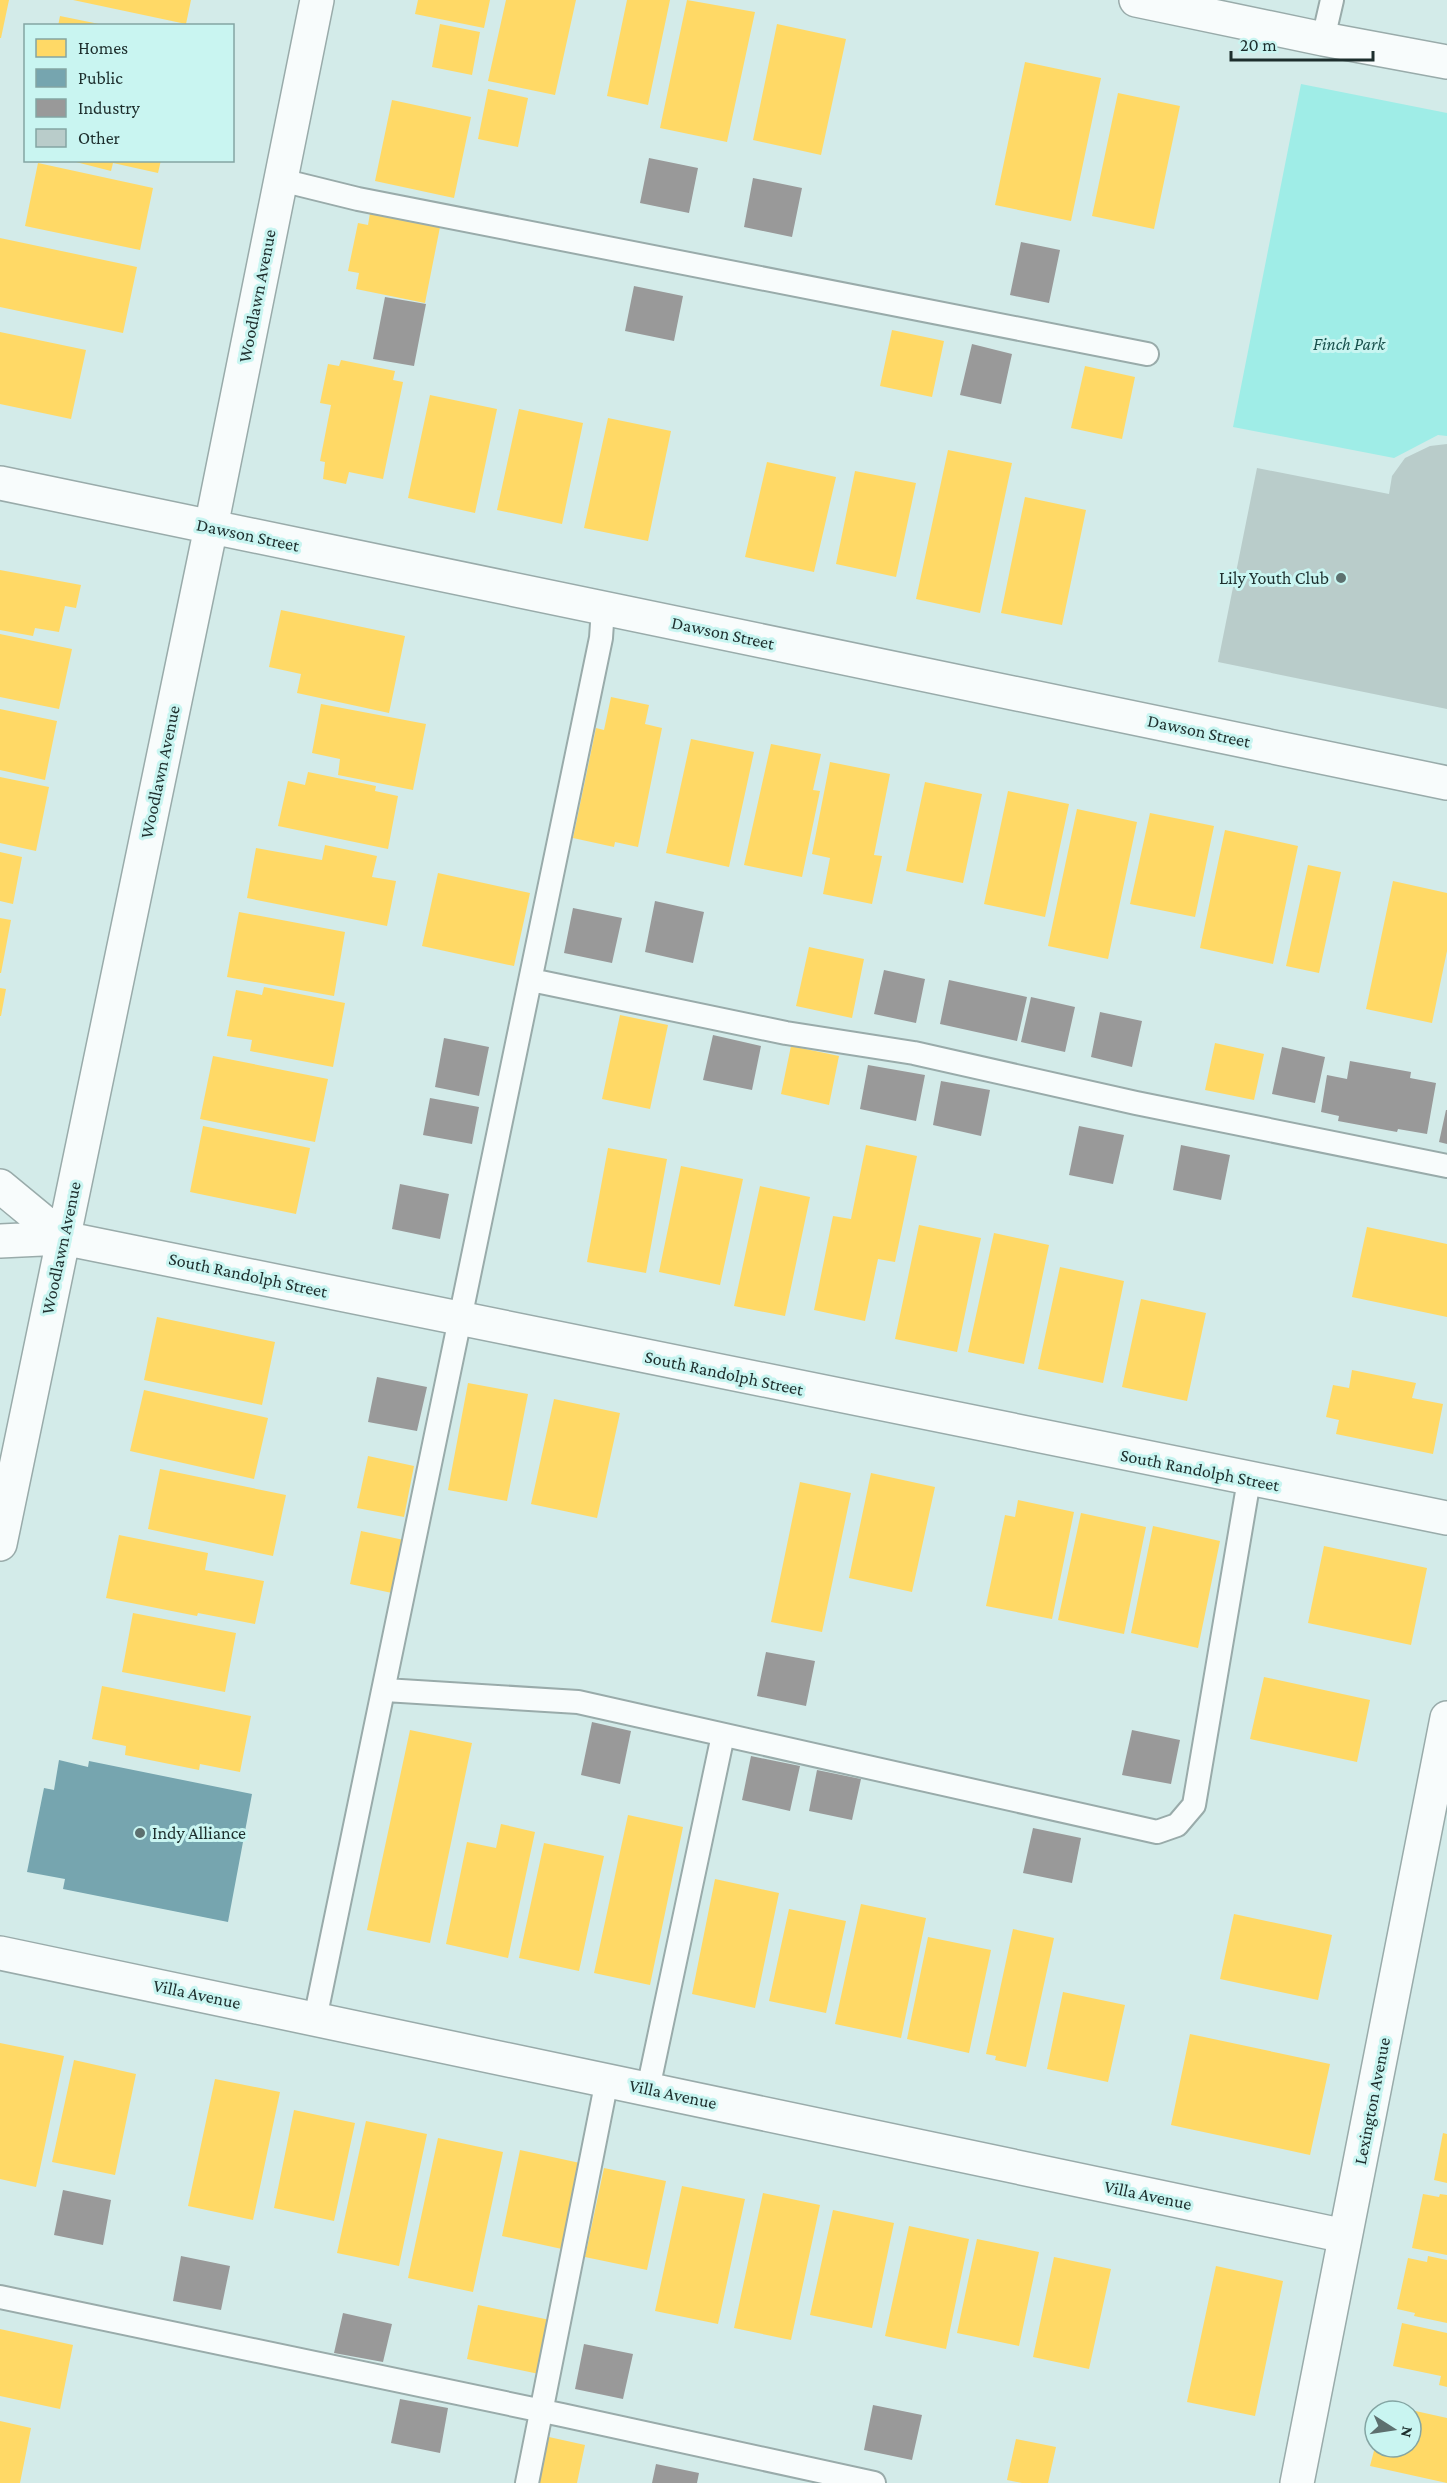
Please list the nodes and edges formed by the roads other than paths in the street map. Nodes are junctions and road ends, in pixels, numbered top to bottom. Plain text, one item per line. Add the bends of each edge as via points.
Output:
1 (317, 0) edge
2 (1136, 0) edge
3 (1332, 0) edge
4 (1323, 39) junction
5 (1447, 62) edge
6 (281, 180) junction
7 (1147, 354) dead end
8 (0, 483) edge
9 (211, 527) junction
10 (603, 608) junction
11 (1447, 783) edge
12 (531, 980) junction
13 (1447, 1166) edge
14 (0, 1186) edge
15 (63, 1238) junction
16 (0, 1240) edge
17 (461, 1319) junction
18 (1249, 1480) junction
19 (1447, 1518) edge
20 (0, 1544) edge
21 (384, 1690) junction
22 (1447, 1718) edge
23 (723, 1735) junction
24 (0, 1953) edge
25 (315, 2019) junction
26 (607, 2080) junction
27 (648, 2089) junction
28 (1345, 2236) junction
29 (0, 2297) edge
30 (543, 2411) junction
31 (527, 2483) edge
32 (874, 2483) edge
33 (1297, 2483) edge

1 - 6 street, Woodlawn Avenue
2 - 4 street
3 - 4 lane
4 - 5 street
6 - 7 lane via 358,199
6 - 9 street, Woodlawn Avenue
8 - 9 street, Dawson Street
9 - 10 street, Dawson Street
9 - 15 street, Woodlawn Avenue
10 - 11 street, Dawson Street
10 - 12 lane via 601,638
12 - 13 lane via 786,1033 914,1053
12 - 17 lane
14 - 15 street
15 - 16 street, South Randolph Street
15 - 17 street, South Randolph Street
15 - 20 street, Woodlawn Avenue
17 - 18 street, South Randolph Street
17 - 21 lane
18 - 19 street, South Randolph Street
18 - 23 lane via 1194,1805 1177,1825 1157,1832
21 - 23 lane via 578,1702
21 - 25 lane
22 - 28 street, Lexington Avenue
23 - 27 lane
24 - 25 street, Villa Avenue
25 - 26 street, Villa Avenue
26 - 27 street, Villa Avenue
26 - 30 lane
27 - 28 street, Villa Avenue
28 - 33 street, Lexington Avenue
29 - 30 lane
30 - 31 lane
30 - 32 lane

